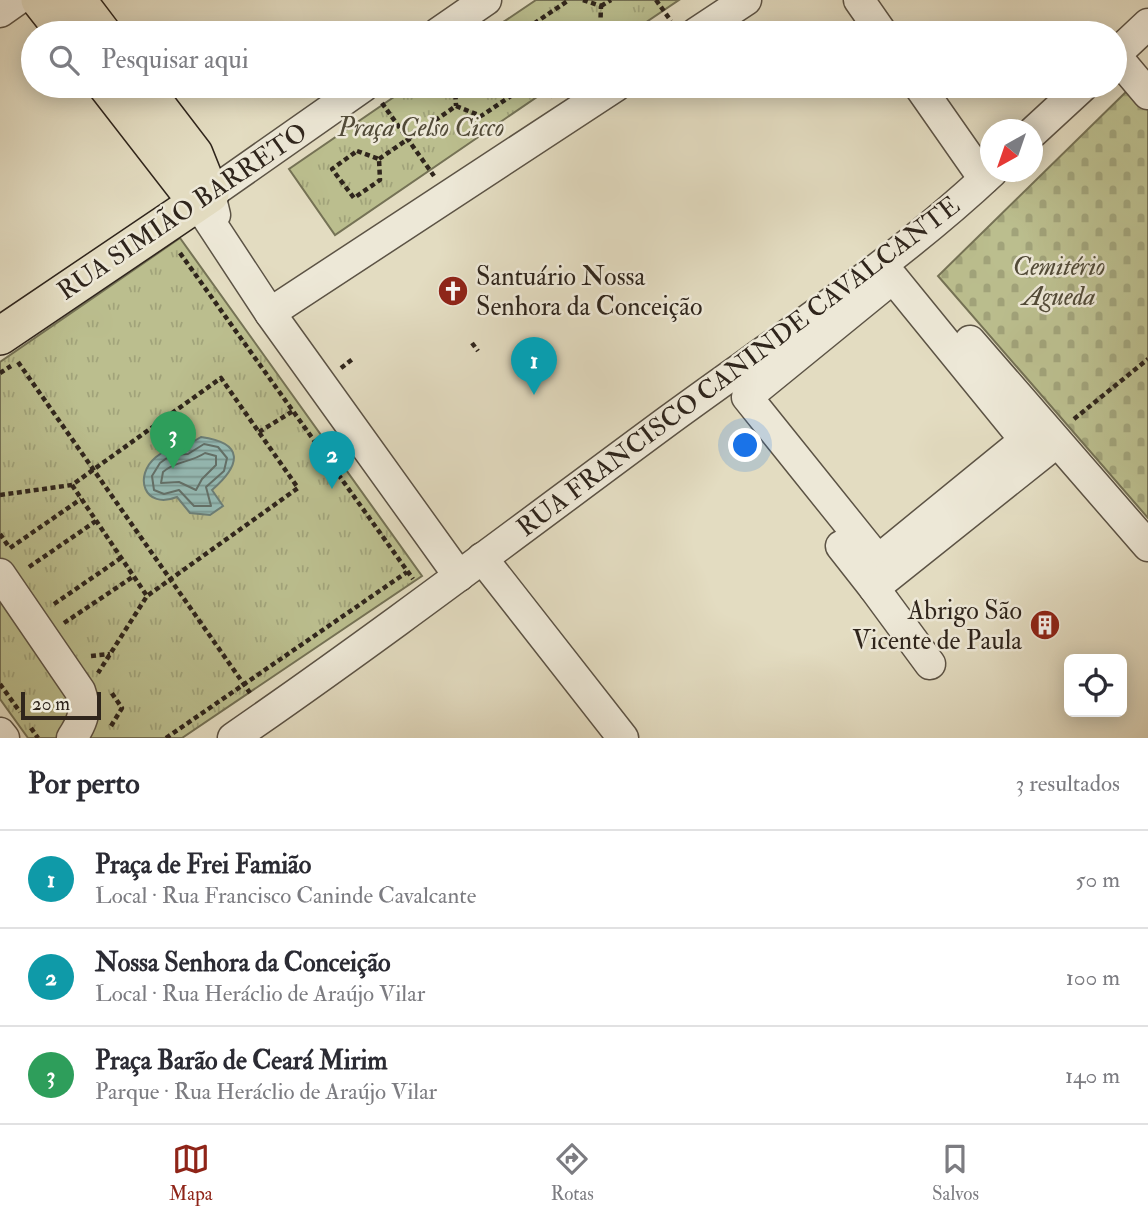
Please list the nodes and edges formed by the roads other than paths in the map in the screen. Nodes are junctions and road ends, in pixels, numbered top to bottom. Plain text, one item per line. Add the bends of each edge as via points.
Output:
1 (17, 0) edge
2 (40, 0) edge
3 (77, 0) edge
4 (486, 0) edge
5 (746, 0) edge
6 (859, 0) edge
7 (0, 12) edge
8 (57, 21) edge
9 (93, 21) edge
10 (455, 21) edge
11 (699, 21) edge
12 (874, 21) edge
13 (1148, 24) edge
14 (1127, 44) edge
15 (1127, 69) edge
16 (1148, 94) edge
17 (117, 98) edge
18 (151, 98) edge
19 (360, 98) edge
20 (598, 98) edge
21 (928, 98) edge
22 (1070, 98) edge
23 (1043, 123) edge
24 (980, 165) edge
25 (980, 182) edge
26 (203, 198) junction
27 (894, 253) junction
28 (270, 313) junction
29 (9, 349) edge
30 (717, 385) junction
31 (1057, 442) junction
32 (1148, 546) edge
33 (482, 558) junction
34 (12, 564) edge
35 (876, 574) junction
36 (458, 576) junction
37 (930, 664) dead end
38 (0, 733) edge
39 (4, 738) edge
40 (72, 738) edge
41 (233, 738) edge
42 (624, 738) edge

1 - 7 street
2 - 8 main road
3 - 9 main road
4 - 10 street
5 - 11 street
6 - 12 street
13 - 14 street
15 - 16 street
17 - 26 main road
18 - 26 main road via 194,154
19 - 26 street, RUA SIMIÃO BARRETO
20 - 28 street
21 - 24 street
22 - 23 street
25 - 27 street, RUA FRANCISCO CANINDE CAVALCANTE
26 - 28 street via 221,240
26 - 29 main road, RUA SIMIÃO BARRETO
27 - 30 street, RUA FRANCISCO CANINDE CAVALCANTE
27 - 31 street
28 - 36 street
30 - 33 street, RUA FRANCISCO CANINDE CAVALCANTE
30 - 35 street
31 - 32 street
31 - 35 street
33 - 36 street, RUA FRANCISCO CANINDE CAVALCANTE
33 - 42 street
34 - 40 street via 86,706
35 - 35 street via 1025,440 893,278 747,397
35 - 37 street
36 - 41 street, RUA FRANCISCO CANINDE CAVALCANTE
38 - 39 street

